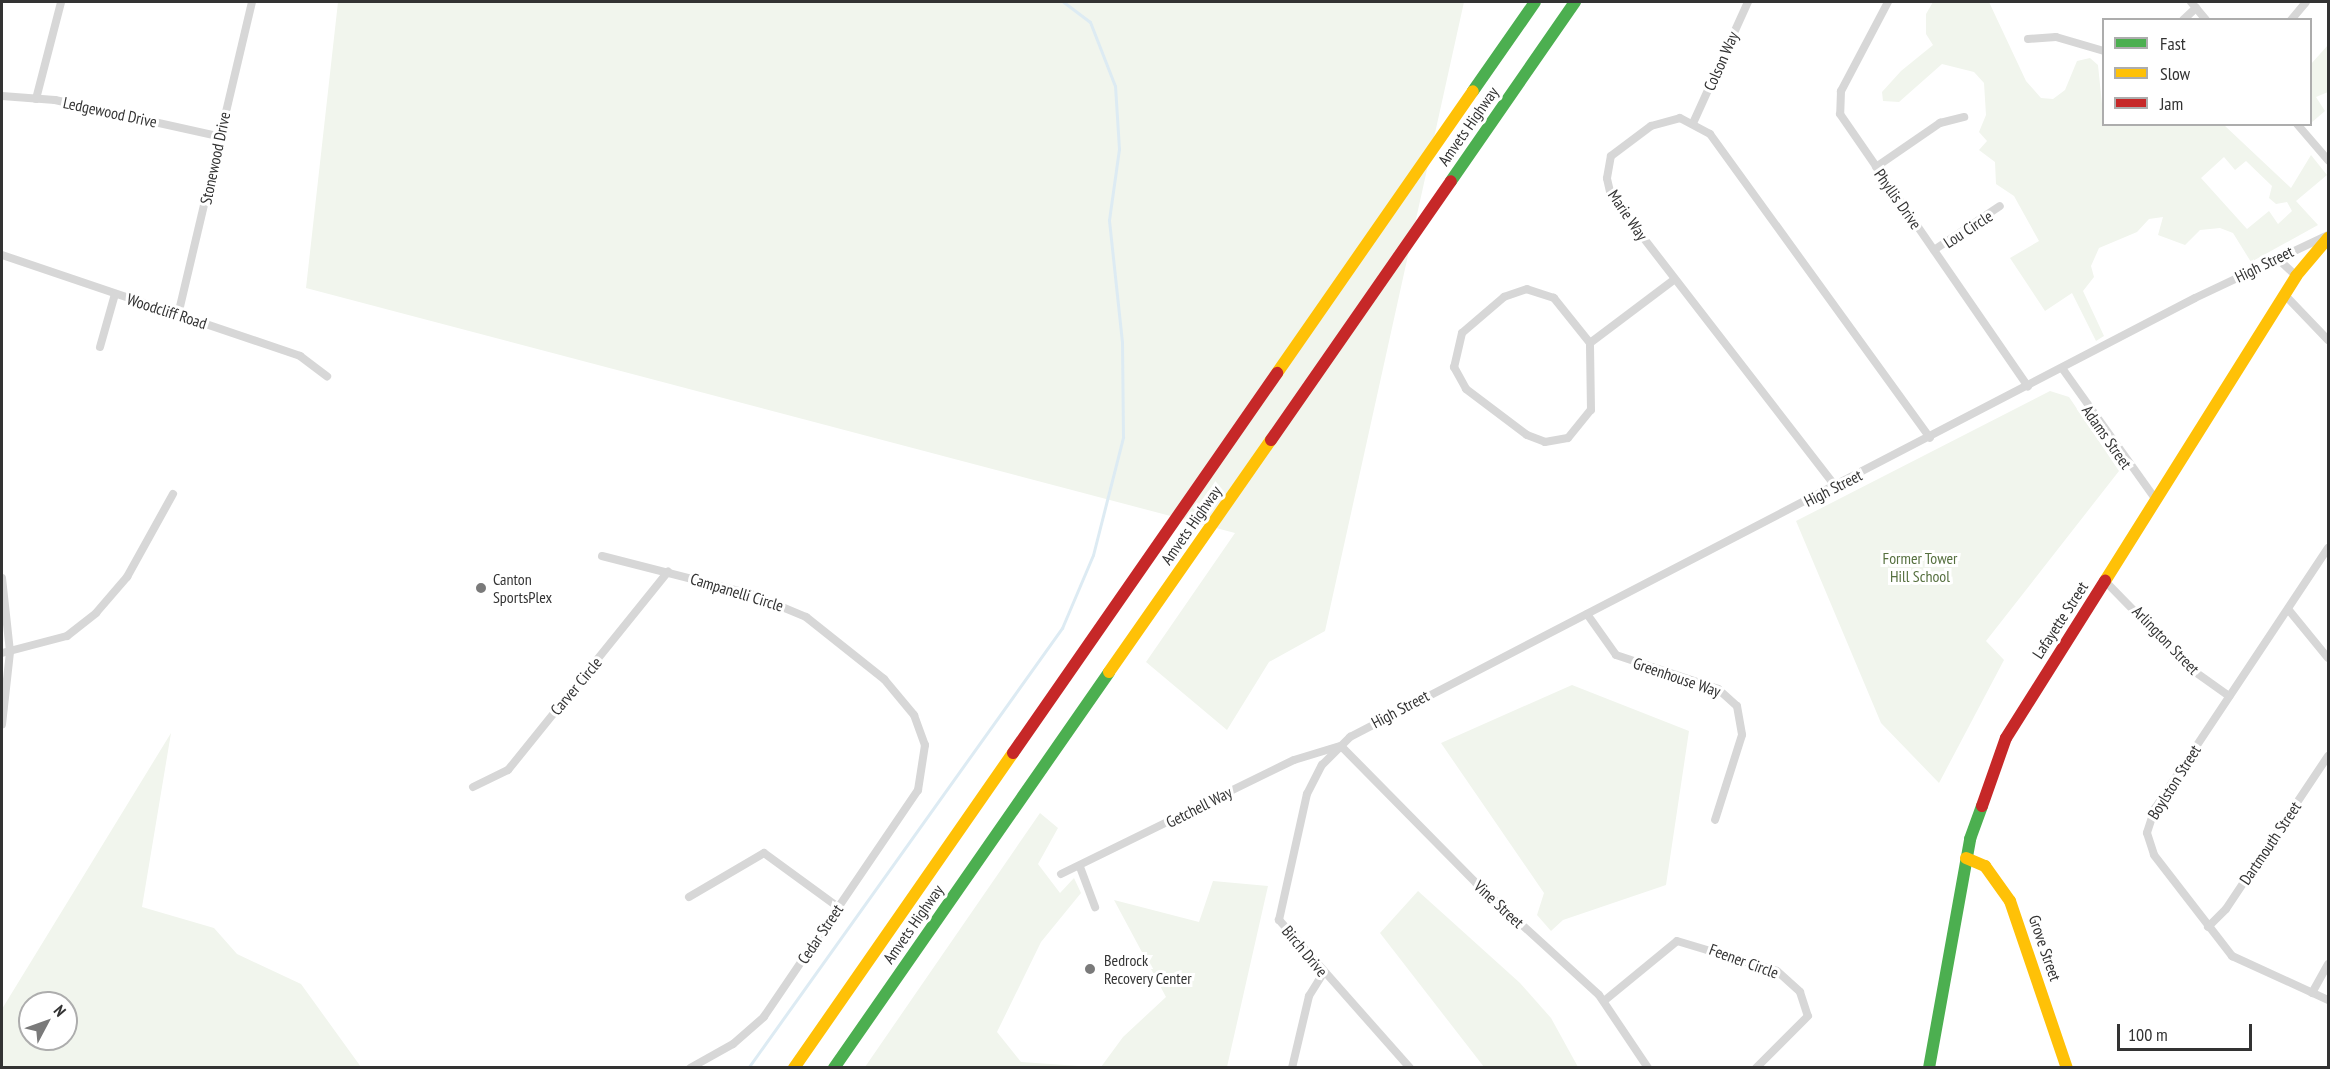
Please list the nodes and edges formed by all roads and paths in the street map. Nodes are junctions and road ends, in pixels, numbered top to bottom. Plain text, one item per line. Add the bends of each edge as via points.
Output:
1 (61, 2) edge
2 (252, 2) edge
3 (1535, 2) edge
4 (1575, 2) edge
5 (1748, 2) edge
6 (1888, 2) edge
7 (2306, 2) edge
8 (2194, 5) edge
9 (2184, 18) edge
10 (2204, 18) edge
11 (2293, 18) edge
12 (2028, 39) dead end
13 (2102, 51) edge
14 (2, 96) edge
15 (36, 99) junction
16 (1964, 117) dead end
17 (1694, 121) junction
18 (2299, 126) edge
19 (218, 136) junction
20 (2328, 160) edge
21 (1876, 167) junction
22 (2000, 206) dead end
23 (2328, 237) edge
24 (1934, 250) junction
25 (2, 255) edge
26 (2277, 258) junction
27 (2296, 276) junction
28 (1675, 279) junction
29 (114, 294) junction
30 (2284, 294) junction
31 (178, 315) junction
32 (2328, 340) edge
33 (1590, 343) junction
34 (100, 347) dead end
35 (2062, 368) junction
36 (327, 376) dead end
37 (2028, 387) junction
38 (1930, 438) junction
39 (1836, 487) junction
40 (173, 494) dead end
41 (2157, 501) junction
42 (2328, 548) edge
43 (603, 556) dead end
44 (668, 572) junction
45 (2, 578) edge
46 (2105, 581) junction
47 (2288, 609) junction
48 (1587, 614) junction
49 (6, 652) edge
50 (2328, 658) edge
51 (2229, 696) junction
52 (2, 725) edge
53 (1341, 746) junction
54 (2328, 756) edge
55 (925, 775) joint
56 (474, 787) dead end
57 (1715, 820) dead end
58 (1966, 858) junction
59 (1080, 867) junction
60 (1061, 874) dead end
61 (689, 897) dead end
62 (838, 907) junction
63 (1095, 907) dead end
64 (2208, 927) junction
65 (2328, 964) edge
66 (1323, 974) junction
67 (2312, 993) junction
68 (2328, 1000) edge
69 (1604, 1001) junction
70 (690, 1068) edge
71 (794, 1068) edge
72 (834, 1068) edge
73 (1292, 1068) edge
74 (1410, 1068) edge
75 (1648, 1068) edge
76 (1756, 1068) edge
77 (1929, 1068) edge
78 (2067, 1068) edge

1 - 15 street
2 - 19 street, Stonewood Drive
3 - 71 main road, Amvets Highway
4 - 72 main road, Amvets Highway
5 - 17 street, Colson Way
6 - 21 street, Phyllis Drive via 1838,102 1842,119
7 - 11 street
8 - 9 street
8 - 10 street
12 - 13 street via 2056,37
14 - 15 street, Ledgewood Drive
15 - 19 street, Ledgewood Drive
16 - 21 street via 1940,123
17 - 28 street, Marie Way via 1675,117 1656,123 1620,144 1608,166 1614,201
17 - 38 street via 1714,139
18 - 20 street
19 - 31 street, Stonewood Drive
21 - 24 street, Phyllis Drive
22 - 24 street, Lou Circle
23 - 26 street, High Street
23 - 27 main road, Lafayette Street
24 - 37 street, Phyllis Drive
25 - 29 street, Woodcliff Road
26 - 27 street
26 - 35 street, High Street
27 - 30 main road, Lafayette Street
28 - 33 street
28 - 39 street, Marie Way
29 - 31 street, Woodcliff Road
29 - 34 street
30 - 32 street
30 - 41 main road, Lafayette Street
31 - 36 street, Woodcliff Road via 300,356
33 - 33 street via 1591,410 1579,431 1557,442 1527,435 1466,389 1454,367 1462,333 1504,297 1527,289 1554,298
35 - 37 street, High Street
35 - 41 street, Adams Street
37 - 38 street, High Street
38 - 39 street, High Street
39 - 48 street, High Street
40 - 49 street via 127,577 96,613 67,636
41 - 46 main road, Lafayette Street
42 - 47 street, Boylston Street
43 - 44 street, Campanelli Circle
44 - 55 street, Campanelli Circle via 779,604 848,645 914,715 925,745
44 - 56 street, Carver Circle via 508,770
45 - 49 street
46 - 51 street, Arlington Street via 2191,669
46 - 58 main road, Lafayette Street via 2006,738
47 - 50 street
47 - 51 street, Boylston Street
48 - 53 street, High Street via 1363,728
48 - 57 street, Greenhouse Way via 1616,655 1718,689 1737,706 1742,735
49 - 52 street
51 - 64 street, Boylston Street via 2147,828 2151,850
53 - 59 street, Getchell Way via 1294,760
53 - 66 street, Birch Drive via 1307,794 1278,909 1284,930
53 - 69 street, Vine Street via 1487,894
54 - 64 street, Dartmouth Street via 2226,909
55 - 62 street, Cedar Street
58 - 77 main road, Lafayette Street
58 - 78 main road, Grove Street via 1985,866 2010,901
59 - 60 street, Getchell Way
59 - 63 street
61 - 62 street via 751,856 764,853
62 - 70 street, Cedar Street via 755,1027
64 - 67 street, Boylston Street via 2238,961
65 - 67 street
66 - 73 street via 1309,996
66 - 74 street, Birch Drive
67 - 68 street, Boylston Street
69 - 75 street, Vine Street
69 - 76 street, Feener Circle via 1665,947 1681,940 1777,971 1800,992 1808,1016

